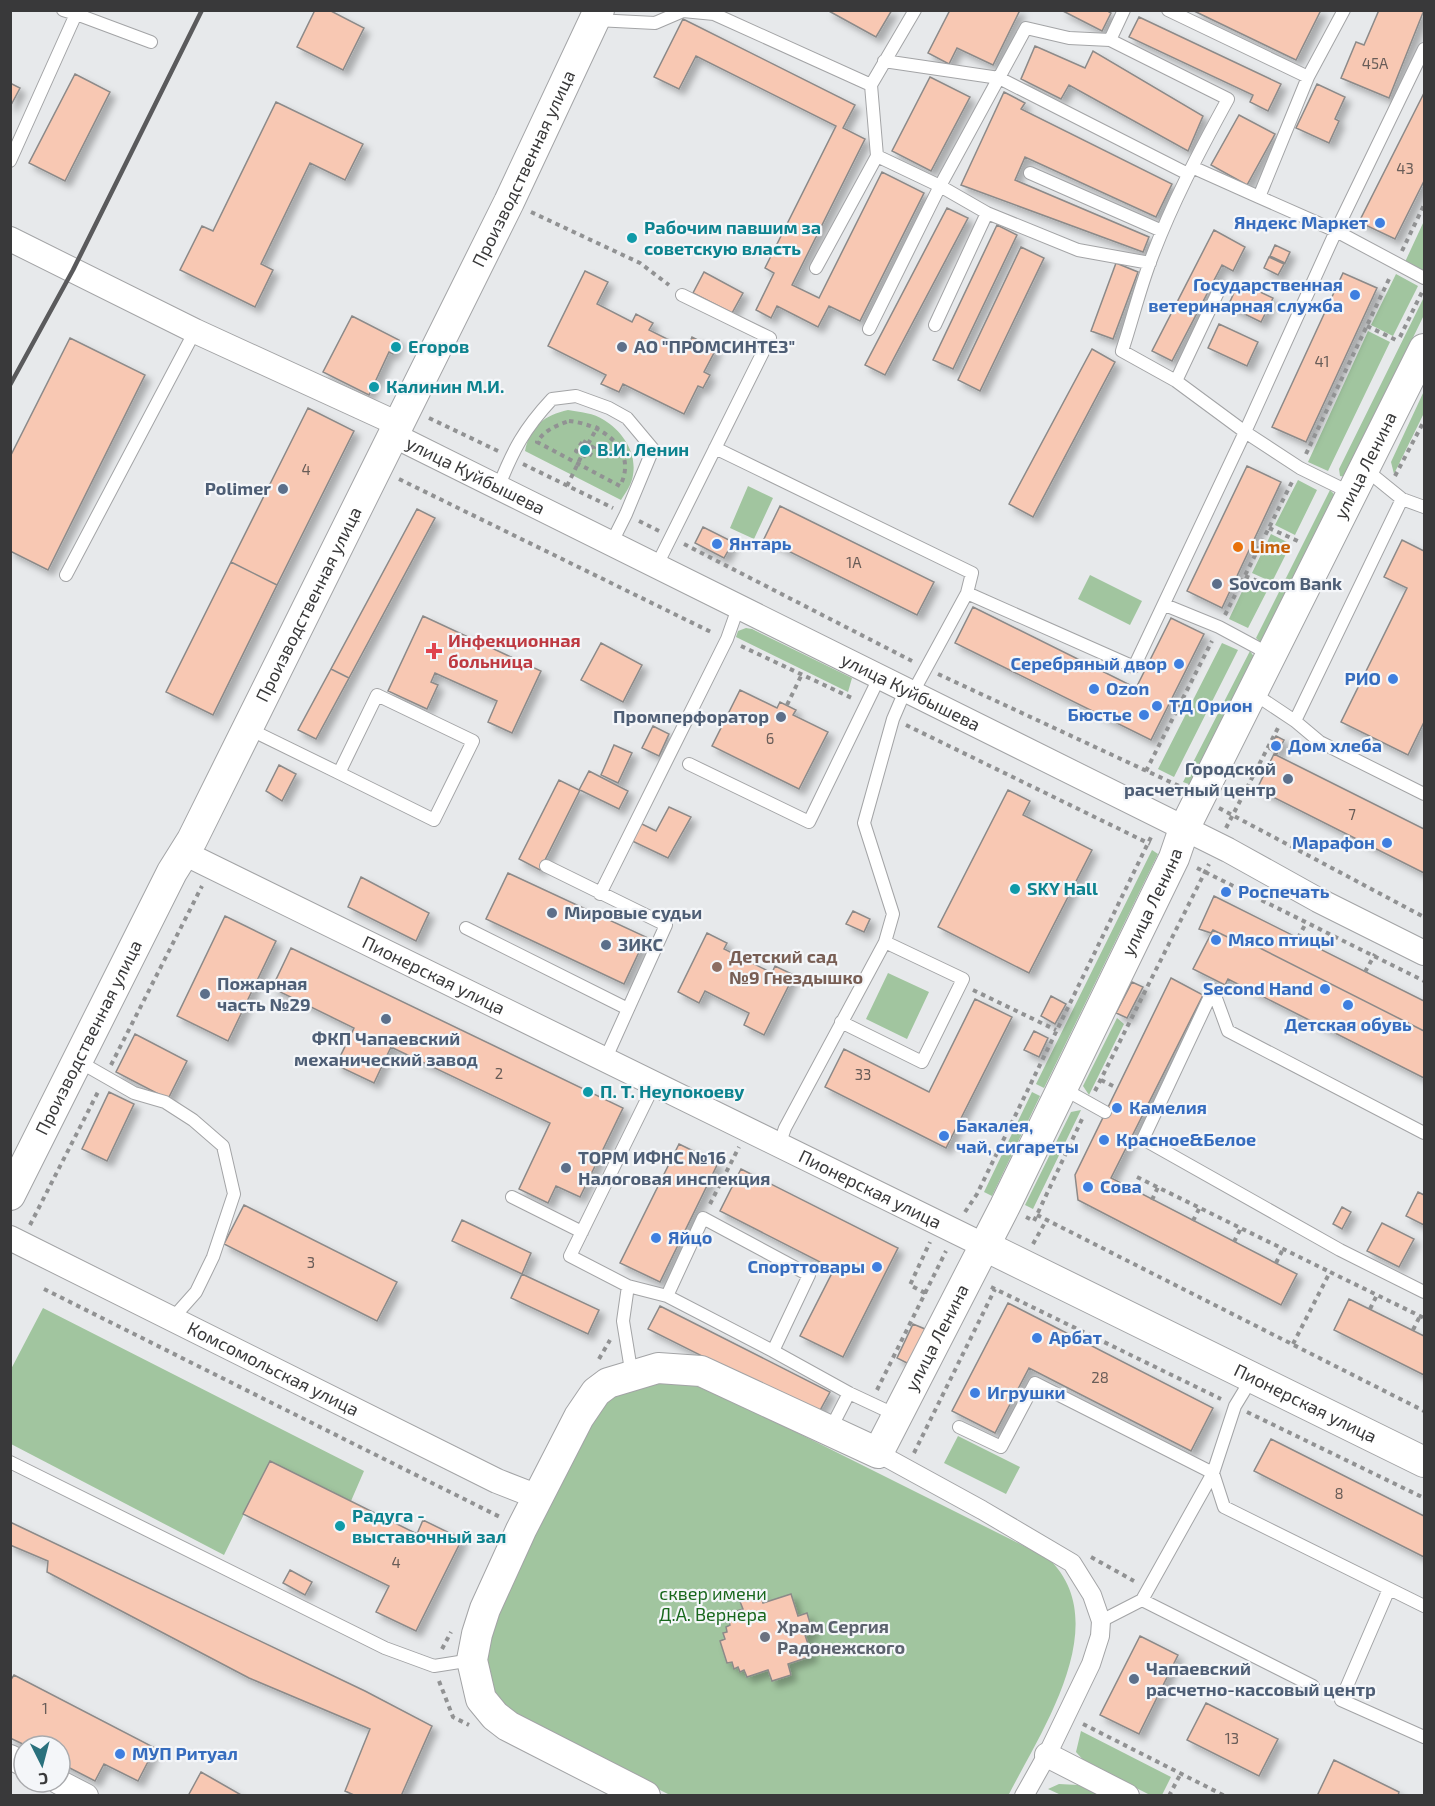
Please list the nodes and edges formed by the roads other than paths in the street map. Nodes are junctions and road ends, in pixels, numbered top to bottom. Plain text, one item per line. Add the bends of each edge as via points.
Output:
1 (63, 10) edge
2 (915, 10) edge
3 (1124, 10) edge
4 (1168, 10) edge
5 (1344, 10) edge
6 (76, 14) junction
7 (597, 15) edge
8 (1110, 40) junction
9 (151, 42) dead end
10 (1425, 49) edge
11 (884, 61) junction
12 (1308, 77) junction
13 (999, 78) junction
14 (871, 85) junction
15 (877, 156) junction
16 (10, 161) edge
17 (1190, 170) junction
18 (1030, 173) dead end
19 (940, 186) junction
20 (1259, 197) junction
21 (987, 213) junction
22 (1162, 231) junction
23 (1336, 231) junction
24 (10, 239) edge
25 (1150, 263) junction
26 (816, 268) dead end
27 (1425, 278) edge
28 (1219, 291) dead end
29 (682, 295) road end
30 (935, 324) dead end
31 (869, 329) dead end
32 (195, 331) junction
33 (1411, 345) edge
34 (1176, 381) junction
35 (399, 422) junction
36 (1245, 432) junction
37 (715, 448) junction
38 (1358, 481) junction
39 (498, 488) junction
40 (1402, 498) junction
41 (1425, 507) edge
42 (610, 544) junction
43 (656, 567) junction
44 (66, 575) dead end
45 (967, 593) junction
46 (1165, 604) junction
47 (738, 608) junction
48 (1271, 655) junction
49 (879, 678) junction
50 (909, 693) junction
51 (1252, 693) junction
52 (1290, 718) junction
53 (246, 728) junction
54 (689, 764) dead end
55 (339, 773) junction
56 (1425, 794) edge
57 (1173, 823) junction
58 (184, 853) junction
59 (546, 866) dead end
60 (600, 894) junction
61 (466, 928) dead end
62 (885, 942) junction
63 (1425, 953) edge
64 (628, 1009) junction
65 (841, 1022) junction
66 (605, 1060) junction
67 (77, 1061) junction
68 (655, 1083) junction
69 (1062, 1088) junction
70 (1105, 1112) dead end
71 (1136, 1128) dead end
72 (1425, 1133) edge
73 (1143, 1139) junction
74 (779, 1144) junction
75 (10, 1195) edge
76 (512, 1197) dead end
77 (582, 1232) junction
78 (10, 1238) edge
79 (985, 1246) junction
80 (628, 1286) junction
81 (1425, 1292) edge
82 (667, 1296) junction
83 (172, 1319) junction
84 (773, 1351) junction
85 (632, 1376) junction
86 (1252, 1377) junction
87 (849, 1393) junction
88 (897, 1415) junction
89 (959, 1427) dead end
90 (830, 1430) junction
91 (878, 1453) junction
92 (10, 1462) edge
93 (1425, 1462) edge
94 (1213, 1473) junction
95 (538, 1497) junction
96 (1389, 1589) junction
97 (1142, 1600) junction
98 (1425, 1606) edge
99 (1101, 1621) junction
100 (472, 1660) junction
101 (1313, 1686) dead end
102 (1425, 1737) edge
103 (1047, 1755) junction
104 (611, 1788) edge
105 (72, 1789) edge
106 (86, 1796) edge
107 (645, 1796) edge
108 (1024, 1796) edge
109 (1127, 1796) edge

1 - 6 lane
2 - 11 lane
3 - 8 lane
4 - 12 lane
5 - 12 lane
6 - 9 lane
6 - 16 lane
7 - 14 lane via 655,23 683,11 714,14
7 - 35 street, Производственная улица
8 - 13 lane via 1069,38 1026,28
8 - 17 lane via 1228,99
10 - 23 lane
11 - 13 lane
11 - 14 lane
12 - 20 lane
13 - 17 lane
13 - 19 lane
14 - 15 lane
15 - 19 lane
15 - 26 lane
17 - 20 lane
17 - 22 lane
18 - 22 lane
19 - 21 lane
19 - 31 lane
20 - 23 lane
21 - 25 lane via 1078,250
21 - 30 lane
22 - 25 lane
23 - 27 lane
23 - 36 lane
24 - 32 street, улица Куйбышева
25 - 34 lane via 1122,351
28 - 34 lane
29 - 37 lane via 770,338
32 - 35 street, улица Куйбышева
32 - 44 lane
33 - 38 street, улица Ленина
34 - 36 lane
35 - 39 street, улица Куйбышева
35 - 53 street, Производственная улица
36 - 38 lane via 1300,468
36 - 46 lane
37 - 43 lane
37 - 45 lane via 972,573
38 - 40 lane via 1389,487
38 - 48 street, улица Ленина
39 - 42 street, улица Куйбышева
39 - 42 lane via 531,422 552,399 576,396 609,408 627,418 653,449
40 - 41 lane
40 - 52 lane
42 - 43 street, улица Куйбышева
43 - 47 street, улица Куйбышева
45 - 46 lane via 1134,666
45 - 50 lane
46 - 48 lane
47 - 49 street, улица Куйбышева
47 - 60 lane via 727,639
48 - 51 street, улица Ленина
49 - 50 street, улица Куйбышева
49 - 54 lane via 809,822
50 - 57 street, улица Куйбышева
50 - 62 lane via 893,718 864,823 893,914
51 - 52 lane
51 - 57 street, улица Ленина via 1199,798
52 - 56 lane via 1320,742
53 - 55 lane
53 - 58 street, Производственная улица
55 - 55 lane via 377,694 473,741 434,820
57 - 63 street, улица Куйбышева
57 - 69 street, улица Ленина via 1174,858
58 - 66 street, Пионерская улица
58 - 67 street, Производственная улица
59 - 60 lane
60 - 64 lane via 666,925
61 - 64 lane
62 - 65 lane
62 - 65 lane via 963,979 922,1062
64 - 66 lane
65 - 74 lane
66 - 68 street, Пионерская улица
67 - 75 street, Производственная улица
67 - 83 lane via 135,1093 165,1102 223,1146 234,1194 213,1257 196,1292
68 - 74 street, Пионерская улица
68 - 77 lane
69 - 70 lane
69 - 79 street, улица Ленина
71 - 73 lane
72 - 73 lane via 1228,1031 1213,990
73 - 81 lane via 1340,1250
74 - 79 street, Пионерская улица via 944,1235
76 - 77 lane
77 - 80 lane via 570,1256
78 - 83 street, Комсомольская улица
79 - 86 street, Пионерская улица
79 - 88 street, улица Ленина
80 - 82 lane
80 - 85 lane via 624,1322
82 - 84 lane
82 - 84 lane via 703,1218 809,1275
83 - 95 street, Комсомольская улица via 497,1481
84 - 87 lane
85 - 90 street via 658,1368 701,1371
85 - 95 street via 608,1383 596,1392
86 - 93 street, Пионерская улица
86 - 94 lane via 1235,1406
87 - 88 lane
87 - 90 lane
88 - 91 street, улица Ленина
89 - 94 lane via 1001,1447 1035,1383
90 - 91 street
91 - 99 street via 1072,1563 1092,1595
92 - 100 lane via 386,1648 434,1666
94 - 96 lane via 1224,1507
94 - 97 lane
95 - 100 street via 485,1609
96 - 98 lane
96 - 102 lane via 1341,1700
97 - 99 lane
97 - 101 lane
99 - 103 street via 1092,1664
100 - 104 street via 481,1699 495,1716
103 - 108 street
103 - 109 street
104 - 107 street
105 - 106 street

